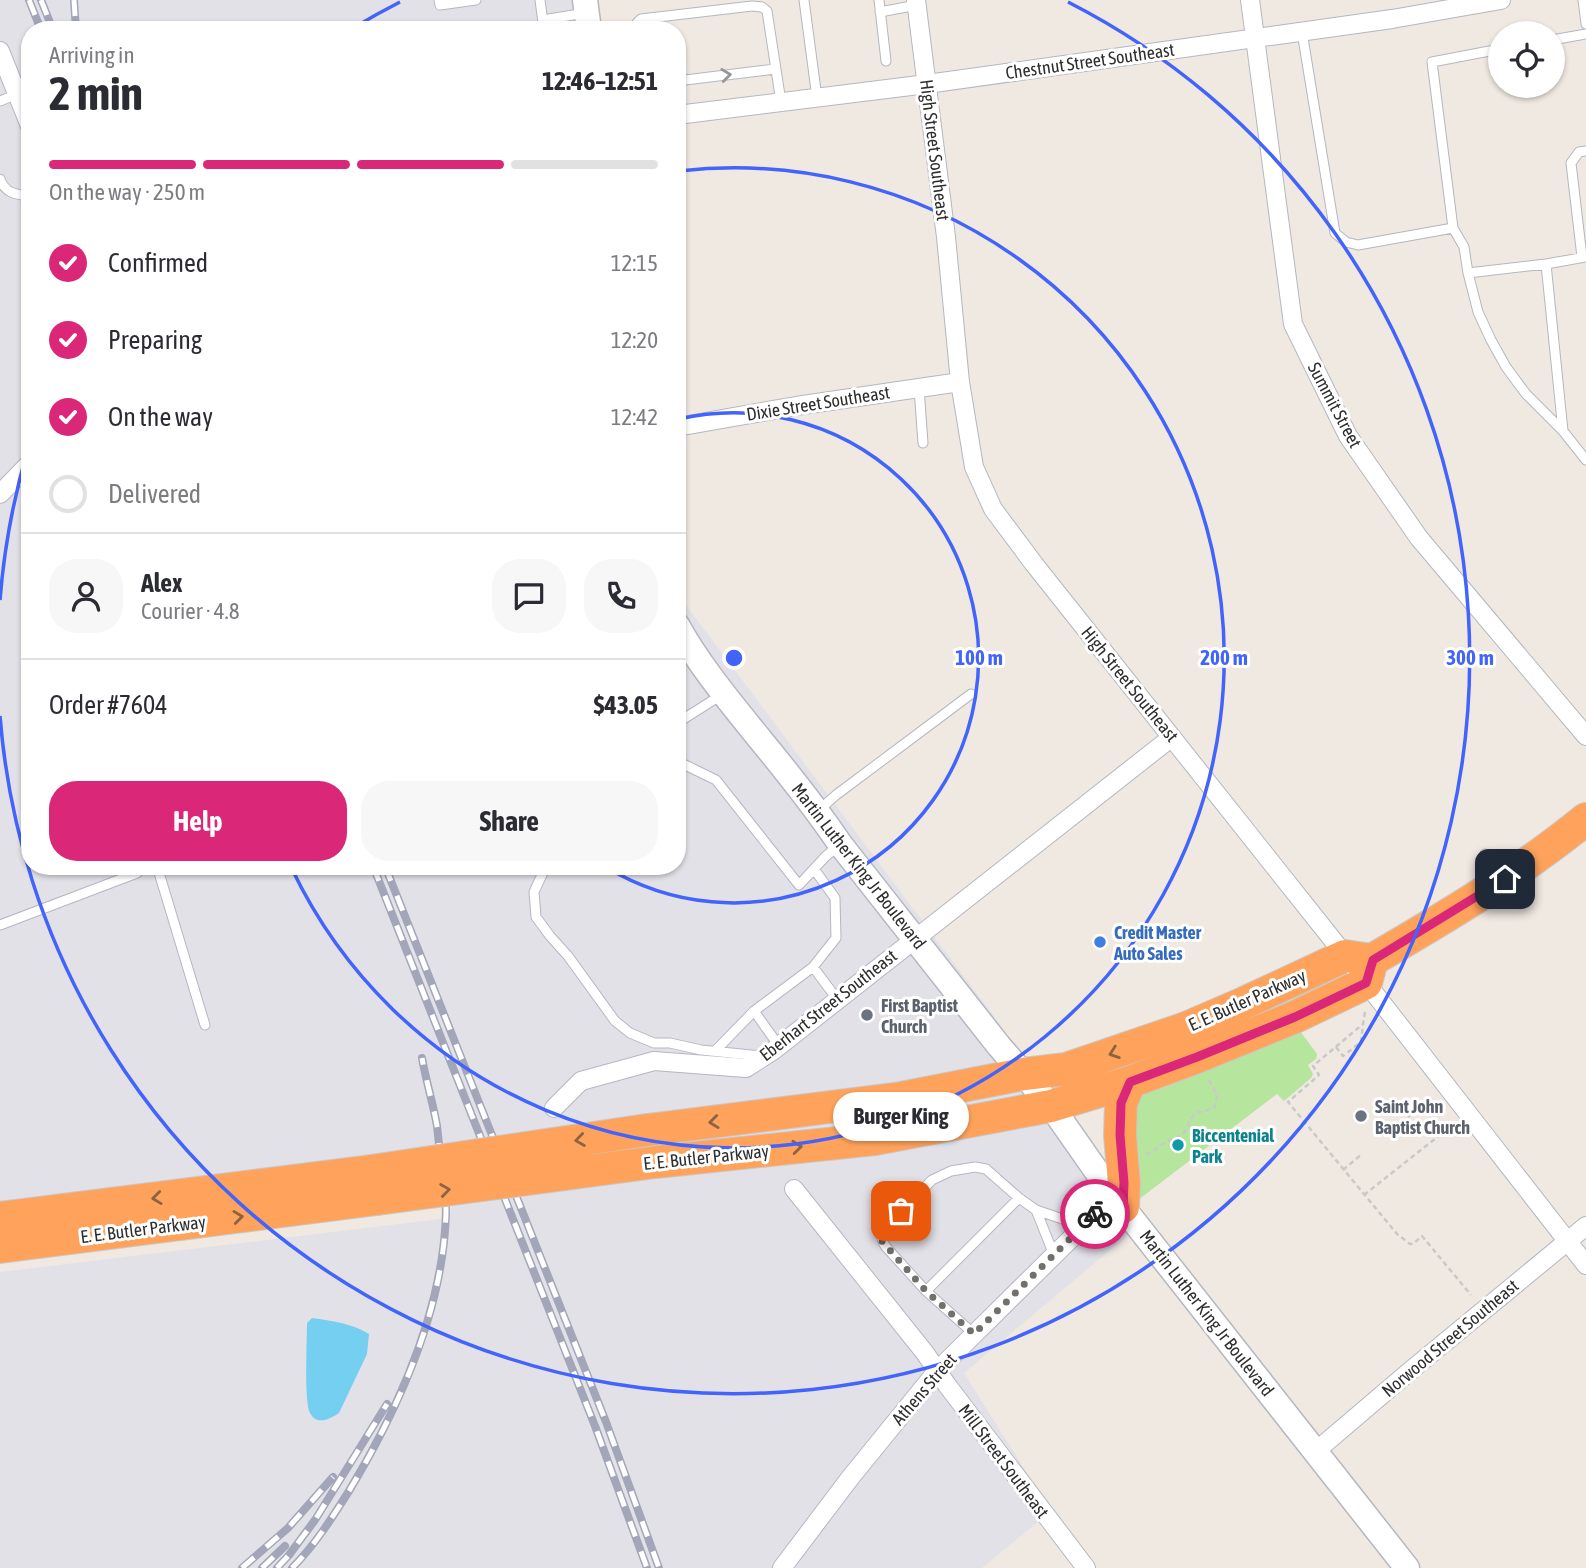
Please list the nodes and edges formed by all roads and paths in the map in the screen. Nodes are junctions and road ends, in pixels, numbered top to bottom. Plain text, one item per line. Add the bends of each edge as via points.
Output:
1 (439, 0) edge
2 (477, 0) edge
3 (540, 0) edge
4 (804, 0) edge
5 (879, 0) edge
6 (1250, 0) edge
7 (1501, 0) edge
8 (1583, 0) edge
9 (917, 3) edge
10 (880, 12) junction
11 (587, 14) edge
12 (543, 21) edge
13 (559, 21) edge
14 (640, 21) edge
15 (1586, 24) edge
16 (1302, 32) junction
17 (1586, 34) edge
18 (1255, 38) junction
19 (1565, 38) edge
20 (0, 51) edge
21 (1488, 52) edge
22 (886, 61) dead end
23 (775, 69) junction
24 (686, 80) edge
25 (927, 85) junction
26 (8, 97) edge
27 (817, 98) junction
28 (781, 103) junction
29 (21, 114) edge
30 (686, 114) edge
31 (1586, 151) edge
32 (0, 179) edge
33 (21, 195) edge
34 (1453, 228) junction
35 (1584, 257) edge
36 (1546, 264) junction
37 (1468, 273) junction
38 (960, 382) junction
39 (919, 388) junction
40 (686, 425) edge
41 (1563, 431) junction
42 (923, 443) dead end
43 (1586, 460) edge
44 (21, 472) edge
45 (0, 494) edge
46 (686, 642) edge
47 (724, 694) junction
48 (971, 694) dead end
49 (686, 717) edge
50 (1586, 736) edge
51 (1172, 737) junction
52 (686, 765) edge
53 (818, 811) junction
54 (1586, 819) edge
55 (841, 844) junction
56 (1485, 854) dead end
57 (814, 869) junction
58 (132, 875) edge
59 (160, 875) edge
60 (542, 875) edge
61 (1505, 879) junction
62 (0, 925) edge
63 (915, 938) junction
64 (813, 967) junction
65 (1363, 975) junction
66 (837, 999) junction
67 (754, 1011) junction
68 (1363, 1024) junction
69 (205, 1025) dead end
70 (779, 1046) junction
71 (1336, 1047) junction
72 (715, 1051) junction
73 (764, 1057) junction
74 (1205, 1072) dead end
75 (1024, 1074) junction
76 (1130, 1082) junction
77 (1446, 1086) junction
78 (1051, 1106) junction
79 (554, 1108) dead end
80 (1467, 1113) junction
81 (1408, 1117) dead end
82 (1138, 1154) dead end
83 (1362, 1154) dead end
84 (1343, 1170) junction
85 (374, 1185) junction
86 (794, 1189) dead end
87 (1364, 1195) junction
88 (1019, 1198) junction
89 (1119, 1202) junction
90 (1036, 1210) junction
91 (0, 1218) edge
92 (1083, 1226) junction
93 (1586, 1226) edge
94 (1567, 1241) junction
95 (0, 1247) edge
96 (1054, 1255) junction
97 (1586, 1265) edge
98 (926, 1291) junction
99 (1471, 1295) dead end
100 (974, 1334) junction
101 (937, 1371) junction
102 (1316, 1451) junction
103 (782, 1568) edge
104 (1086, 1568) edge
105 (1407, 1568) edge

1 - 2 lane via 440,5
3 - 12 lane
4 - 27 lane
5 - 10 lane
6 - 18 street, Summit Street
7 - 16 street, Chestnut Street Southeast
8 - 15 lane
9 - 10 lane
9 - 25 street, High Street Southeast
10 - 22 lane
11 - 13 lane
14 - 23 lane via 762,7 767,11
16 - 18 street, Chestnut Street Southeast
16 - 34 lane via 1335,233 1358,245
17 - 19 lane
18 - 25 street, Chestnut Street Southeast
18 - 50 street, Summit Street via 1293,324 1348,436 1419,538
20 - 26 street
21 - 34 lane via 1432,62
24 -> 23 lane
23 - 28 lane
25 - 27 street, Chestnut Street Southeast
25 - 38 street, High Street Southeast
26 - 29 street
27 - 28 street, Chestnut Street Southeast
28 - 30 street, Chestnut Street Southeast
31 - 35 lane via 1570,163
32 - 33 lane via 14,195
34 - 37 lane via 1464,247
35 - 36 lane
36 - 37 lane
36 - 41 lane
37 - 41 lane via 1478,312 1506,367
38 - 39 street, Dixie Street Southeast
38 - 51 street, High Street Southeast via 975,467 993,509
39 - 40 street, Dixie Street Southeast
39 - 42 lane
41 - 43 lane
44 - 45 street
46 - 47 main road, Martin Luther King Jr Boulevard
47 - 49 lane
47 - 53 main road, Martin Luther King Jr Boulevard
48 - 53 lane
51 - 63 street, Eberhart Street Southeast
51 - 65 street, High Street Southeast
52 - 57 lane via 716,780 799,885
53 - 55 main road, Martin Luther King Jr Boulevard
54 - 61 highway, E. E. Butler Parkway
55 - 57 lane
55 - 63 main road, Martin Luther King Jr Boulevard
56 - 61 lane
57 - 64 lane via 835,898 836,938
58 - 62 lane
59 - 69 lane
60 - 72 lane via 534,892 536,917 615,1021 654,1043
61 - 65 highway, E. E. Butler Parkway
63 - 66 street, Eberhart Street Southeast
63 - 75 main road, Martin Luther King Jr Boulevard
64 - 66 lane
64 - 67 lane
65 - 68 path
65 -> 75 highway, E. E. Butler Parkway via 1244,1003 1066,1069
65 - 76 highway, E. E. Butler Parkway via 1295,1017
65 - 77 street, High Street Southeast
66 - 70 street, Eberhart Street Southeast
67 - 70 lane
67 - 72 lane
68 - 71 path
68 - 71 path via 1361,1042 1343,1056
70 - 73 street, Eberhart Street Southeast
71 - 84 path via 1313,1066 1319,1075 1288,1102
72 - 73 lane
73 - 79 street, Eberhart Street Southeast via 746,1068 654,1061 581,1081
74 - 82 path via 1217,1094 1215,1106 1193,1115 1177,1138 1152,1153
75 - 78 main road, Martin Luther King Jr Boulevard
75 -> 85 highway, E. E. Butler Parkway, bridge via 901,1098 648,1130
76 - 78 highway, E. E. Butler Parkway
76 - 89 highway via 1121,1103 1124,1183
77 - 80 street, High Street Southeast
77 - 81 path
85 -> 78 highway, E. E. Butler Parkway, bridge via 875,1139
78 - 89 main road, Martin Luther King Jr Boulevard
80 - 87 path
80 - 94 street, High Street Southeast
83 - 84 path
84 - 87 path
85 -> 91 highway, E. E. Butler Parkway
95 -> 85 highway, E. E. Butler Parkway
86 - 101 street, Mill Street Southeast
87 - 99 path via 1396,1234 1410,1244 1422,1237
88 - 90 lane
88 - 98 lane
88 - 98 lane via 986,1168 951,1171 932,1180 884,1229 881,1240
89 - 92 street, Athens Street
89 - 102 main road, Martin Luther King Jr Boulevard via 1206,1306
90 - 92 lane
90 - 96 lane
92 - 96 street, Athens Street
93 - 94 street, Norwood Street Southeast
94 - 97 street, High Street Southeast
94 - 102 street, Norwood Street Southeast
96 - 100 street, Athens Street
98 - 100 lane
100 - 101 street, Athens Street
101 - 103 street, Athens Street
101 - 104 street, Mill Street Southeast
102 - 105 main road, Martin Luther King Jr Boulevard

